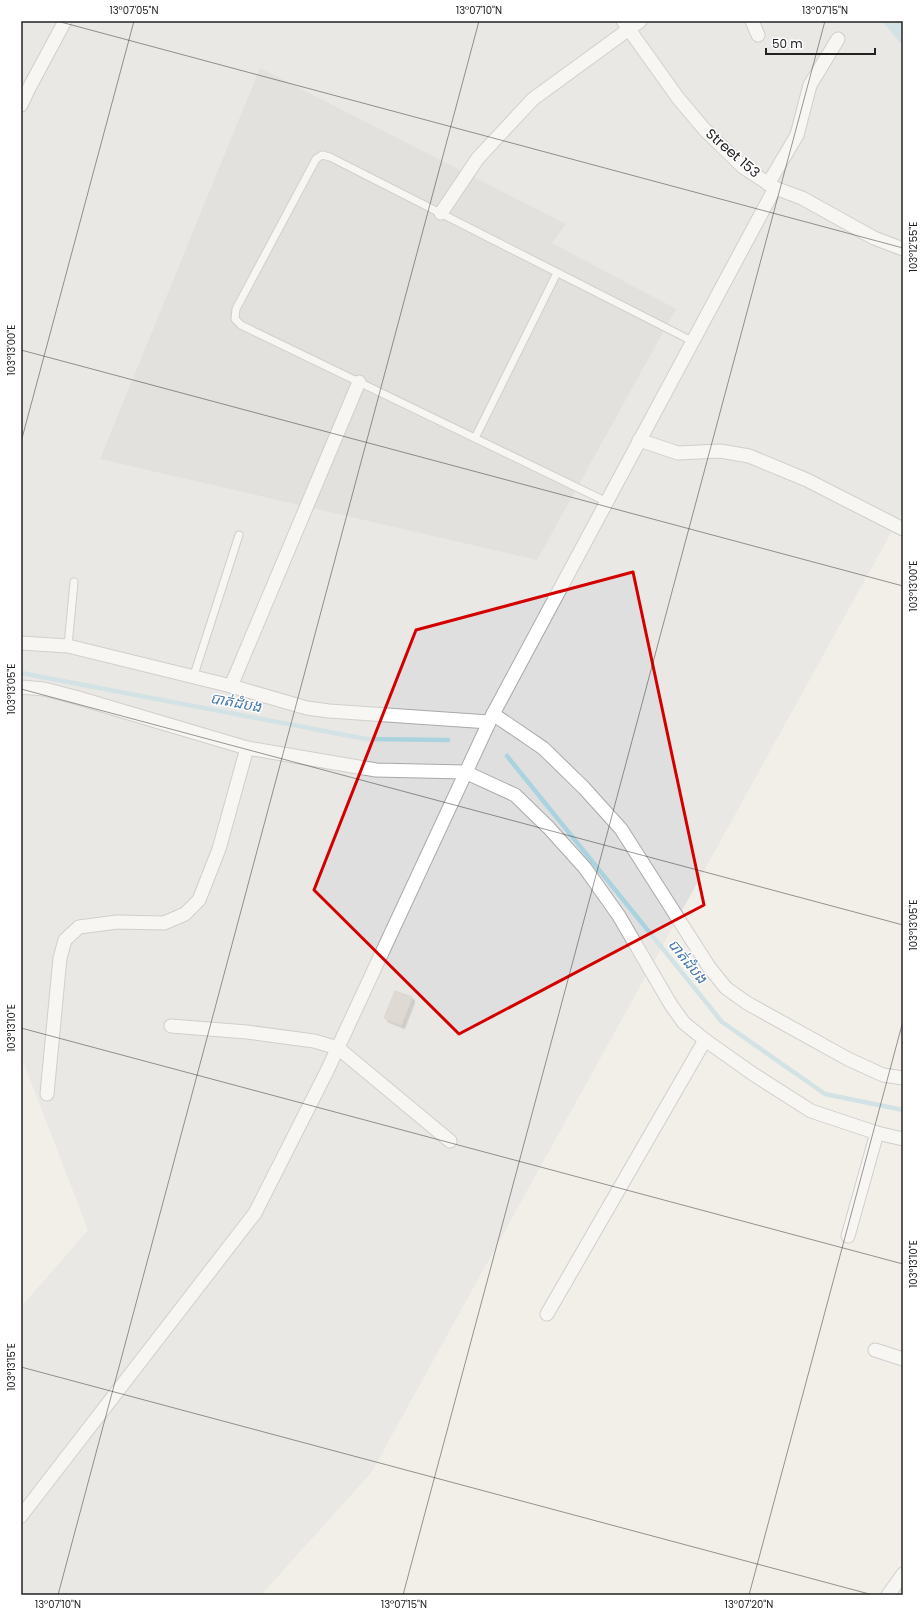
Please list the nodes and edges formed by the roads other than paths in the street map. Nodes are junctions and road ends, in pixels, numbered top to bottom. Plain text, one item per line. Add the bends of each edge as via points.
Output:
1 (65, 21) edge
2 (640, 21) edge
3 (752, 21) edge
4 (626, 25) edge
5 (758, 35) dead end
6 (838, 39) dead end
7 (21, 105) edge
8 (772, 186) junction
9 (441, 214) junction
10 (903, 249) edge
11 (557, 273) junction
12 (692, 342) junction
13 (359, 382) junction
14 (475, 438) junction
15 (639, 440) junction
16 (607, 502) junction
17 (903, 529) edge
18 (240, 535) dead end
19 (74, 582) dead end
20 (21, 643) edge
21 (68, 646) junction
22 (193, 678) junction
23 (230, 686) junction
24 (21, 687) edge
25 (491, 718) junction
26 (247, 748) junction
27 (465, 772) junction
28 (171, 1026) dead end
29 (705, 1040) junction
30 (338, 1048) junction
31 (903, 1078) edge
32 (47, 1094) dead end
33 (877, 1133) junction
34 (903, 1139) edge
35 (450, 1141) dead end
36 (848, 1236) dead end
37 (548, 1314) dead end
38 (875, 1350) dead end
39 (903, 1359) edge
40 (21, 1516) edge
41 (903, 1574) edge
42 (888, 1595) edge

1 - 7 street
2 - 4 street
3 - 5 street
4 - 8 street, Street 153 via 678,98 706,130 743,167
4 - 9 street via 533,99 478,158
6 - 8 street via 810,86 797,135
8 - 10 street, Street 153 via 802,198 874,238
8 - 12 street
9 - 11 lane
9 - 13 lane via 322,155 316,159 236,309 235,319 241,325
11 - 12 lane
11 - 14 lane
12 - 15 street
13 - 14 lane
13 - 23 street
14 - 16 lane
15 - 16 street
15 - 17 street via 678,453 720,451 749,456 807,480
16 - 25 street
18 - 22 lane
19 - 21 lane
20 - 21 street
21 - 22 street
22 - 23 street
23 - 25 street via 307,708 329,711
24 - 26 street via 44,688
25 - 27 street
25 - 31 street via 543,748 621,829 709,967 726,988 747,1003 848,1059 883,1074
26 - 27 street via 376,770
26 - 32 street via 219,849 199,900 185,914 164,923 117,922 79,927 65,940 60,958
27 - 29 street via 515,794 585,868 619,916 671,1005 684,1023
27 - 30 street
28 - 30 street via 247,1032 314,1041
29 - 33 street via 811,1111
29 - 37 street
30 - 35 street
30 - 40 street via 255,1213
33 - 34 street
33 - 36 street
38 - 39 street
41 - 42 street

